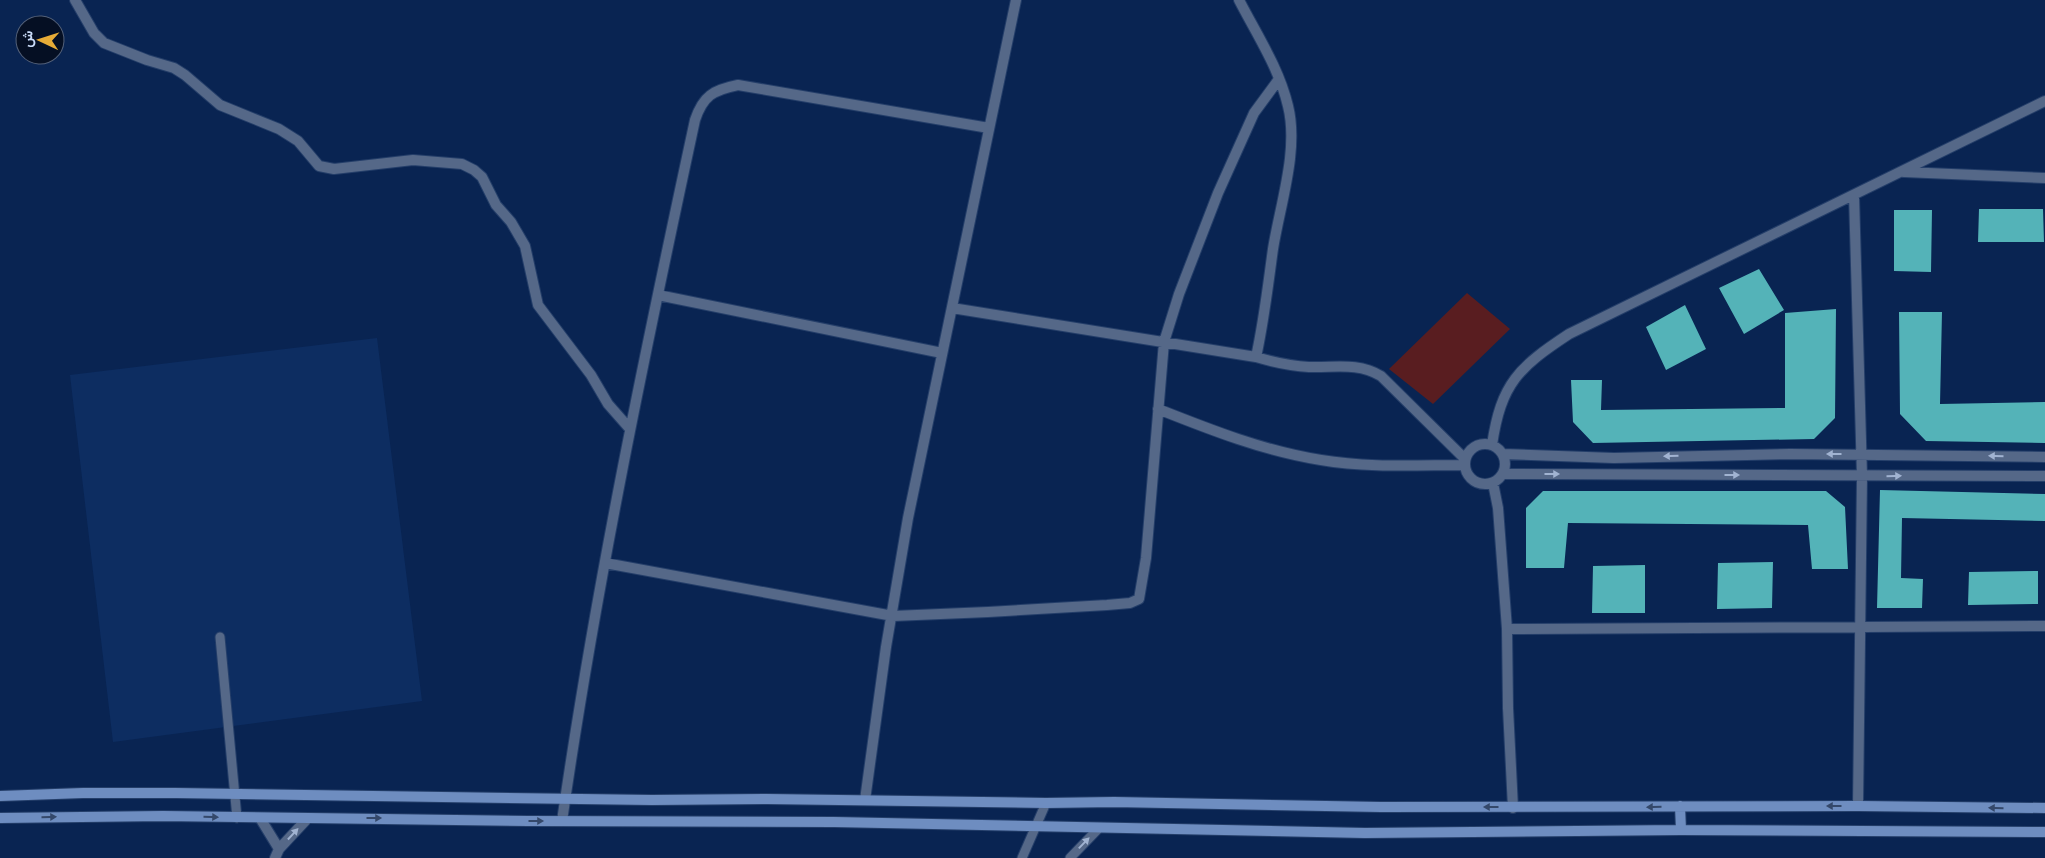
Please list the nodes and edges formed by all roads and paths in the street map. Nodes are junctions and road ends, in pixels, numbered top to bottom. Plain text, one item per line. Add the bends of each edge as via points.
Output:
1 (75, 0) edge
2 (1016, 0) edge
3 (1239, 0) edge
4 (1279, 79) junction
5 (2045, 101) edge
6 (989, 128) junction
7 (1903, 172) junction
8 (2045, 178) edge
9 (1854, 195) junction
10 (658, 295) junction
11 (952, 308) junction
12 (1164, 342) junction
13 (942, 353) junction
14 (1256, 357) junction
15 (1158, 409) junction
16 (630, 430) junction
17 (1492, 445) junction
18 (1503, 454) junction
19 (1862, 454) junction
20 (2045, 457) edge
21 (1465, 462) junction
22 (1503, 474) junction
23 (1862, 476) junction
24 (2045, 476) edge
25 (1493, 483) junction
26 (605, 563) junction
27 (893, 616) junction
28 (1860, 626) junction
29 (2045, 626) edge
30 (1507, 629) junction
31 (220, 637) dead end
32 (237, 795) junction
33 (0, 796) edge
34 (565, 799) junction
35 (865, 800) junction
36 (1046, 803) junction
37 (1680, 806) junction
38 (1858, 806) junction
39 (1514, 808) junction
40 (2045, 808) edge
41 (0, 818) edge
42 (237, 818) junction
43 (260, 818) junction
44 (307, 819) junction
45 (562, 821) junction
46 (1036, 827) junction
47 (1099, 828) junction
48 (1681, 830) junction
49 (2045, 832) edge
50 (277, 853) edge
51 (1022, 858) edge
52 (1070, 858) edge

1 - 16 street via 94,33 104,43 174,68 220,105 298,141 319,166 334,170 413,160 462,164 474,170 482,177 496,205 511,222 524,246 538,305
2 - 6 street
3 - 4 street via 1276,67
4 - 12 street via 1254,113 1218,193 1178,294
4 - 14 street via 1289,107 1291,146
5 - 7 street
6 - 10 street via 738,85 710,94 700,106 695,120
6 - 11 street
7 - 8 street
7 - 9 street
9 - 17 street via 1569,334 1536,356 1506,390 1496,419
9 - 19 street
10 - 13 street
10 - 16 street
11 - 12 street
11 - 13 street
12 - 14 street
12 - 15 street
13 - 27 street via 908,518
14 - 21 street via 1298,366 1347,366 1370,370 1381,376
15 - 21 street via 1253,444 1321,460 1354,464
15 - 27 street via 1146,558 1139,599 1107,605
16 - 26 street
17 - 18 street
17 - 21 street via 1472,448
19 -> 18 street via 1614,458
18 - 22 street
20 -> 19 street
19 - 23 street
21 - 25 street via 1475,482
22 -> 23 street
22 - 25 street
23 -> 24 street
23 - 28 street
25 - 30 street via 1498,508
26 - 27 street
26 - 34 street via 582,682
27 - 35 street
28 - 29 street
28 - 30 street
28 - 38 street
30 - 39 street
31 - 32 lane
32 - 33 main road via 83,793
32 - 34 main road
32 - 42 lane
34 - 35 main road
34 - 45 street
35 - 36 main road
39 -> 36 main road
36 - 46 lane
38 -> 37 main road
37 -> 39 main road
37 - 48 main road
40 -> 38 main road
41 -> 42 main road
42 - 43 main road
43 - 44 main road
43 - 50 street
44 -> 45 main road
50 -> 44 street
45 - 46 main road
46 - 47 main road
46 - 51 lane
47 - 48 main road via 1365,833
52 -> 47 lane
48 - 49 main road

